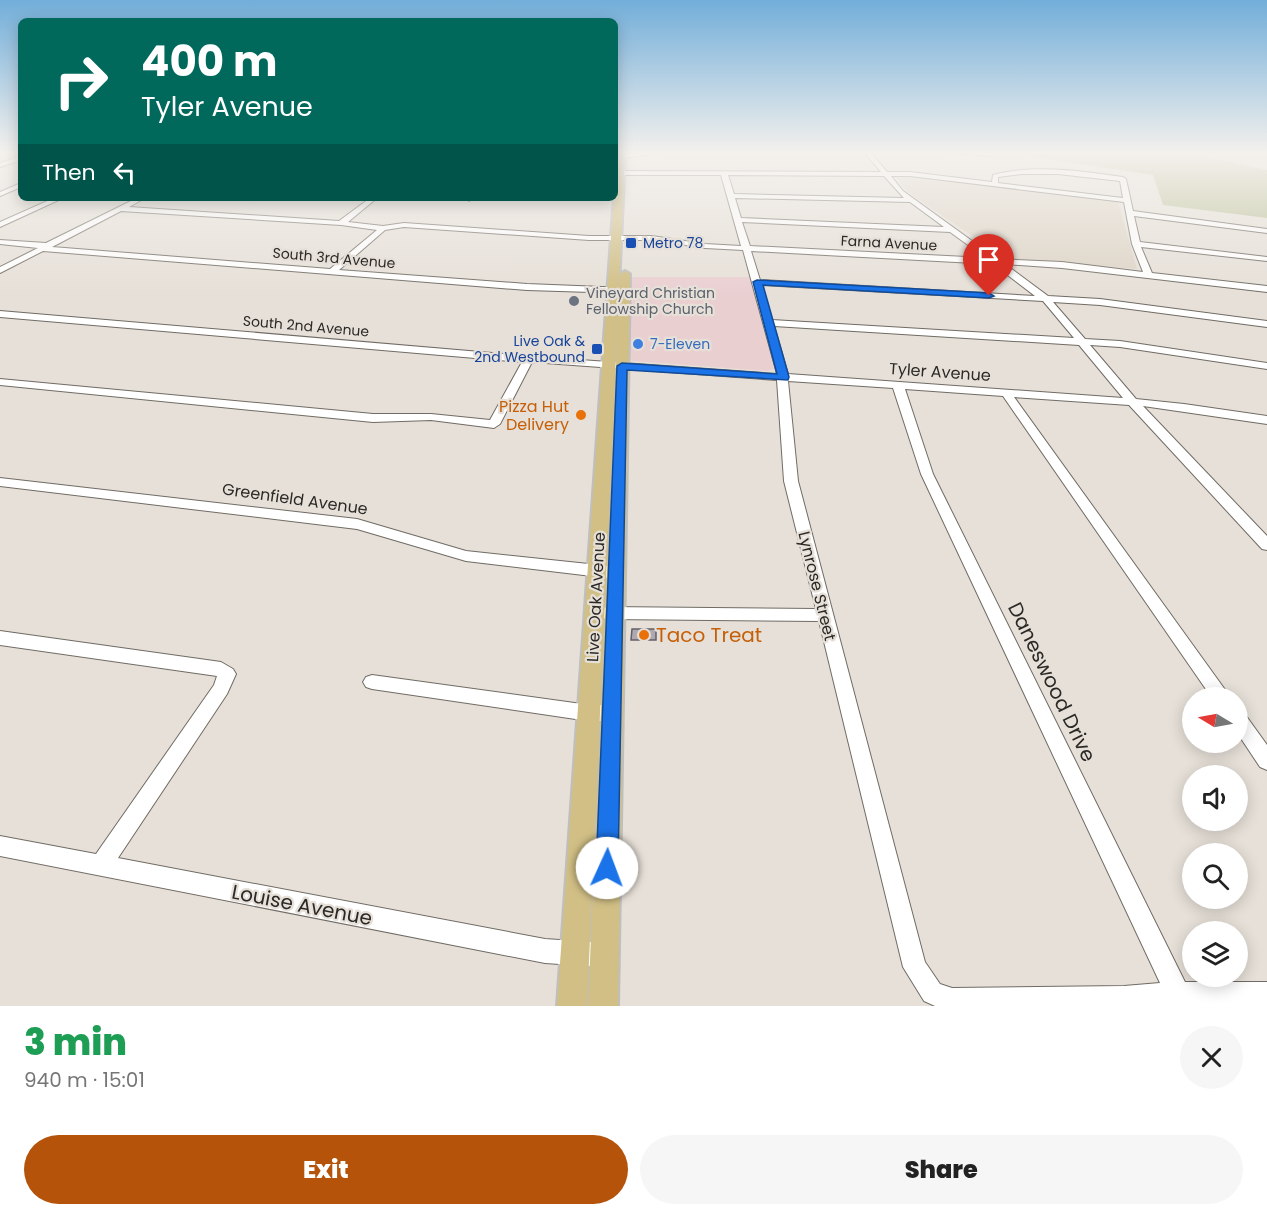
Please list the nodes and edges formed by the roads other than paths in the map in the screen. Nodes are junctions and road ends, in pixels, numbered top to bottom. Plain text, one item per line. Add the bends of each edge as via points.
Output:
1 (623, 200) edge
2 (732, 200) edge
3 (911, 200) edge
4 (1126, 200) edge
5 (53, 201) edge
6 (136, 201) edge
7 (370, 201) edge
8 (120, 209) junction
9 (1129, 213) junction
10 (739, 220) junction
11 (341, 223) junction
12 (0, 225) edge
13 (383, 228) junction
14 (954, 230) junction
15 (1267, 231) edge
16 (621, 237) junction
17 (0, 242) edge
18 (1136, 244) junction
19 (46, 247) junction
20 (747, 249) junction
21 (1267, 259) edge
22 (999, 262) junction
23 (0, 270) edge
24 (330, 273) junction
25 (1148, 274) junction
26 (757, 282) junction
27 (1267, 289) edge
28 (618, 290) junction
29 (1046, 299) junction
30 (0, 314) edge
31 (769, 322) junction
32 (1267, 324) edge
33 (1083, 342) junction
34 (530, 359) junction
35 (616, 366) junction
36 (1267, 366) edge
37 (784, 377) junction
38 (0, 382) edge
39 (898, 386) junction
40 (1006, 393) junction
41 (1134, 402) junction
42 (1267, 420) edge
43 (0, 482) edge
44 (1267, 545) edge
45 (597, 572) junction
46 (617, 573) junction
47 (605, 613) junction
48 (824, 615) junction
49 (0, 638) edge
50 (372, 682) dead end
51 (1214, 687) edge
52 (601, 713) junction
53 (1248, 733) edge
54 (1267, 760) edge
55 (0, 846) edge
56 (101, 865) junction
57 (575, 953) junction
58 (604, 955) junction
59 (1178, 994) junction
60 (1267, 994) edge
61 (572, 1006) edge
62 (603, 1006) edge

1 - 16 main road, Live Oak Avenue
2 - 10 street, Lynrose Street
3 - 14 street
4 - 9 street
5 - 12 street
6 - 8 street
7 - 11 street
8 - 11 street, Farna Avenue
8 - 19 street
9 - 15 street
9 - 18 street
10 - 14 street
10 - 20 street, Lynrose Street
11 - 13 street, Farna Avenue
13 - 16 street, Farna Avenue via 404,225
13 - 24 street
14 - 22 street
16 - 20 street, Farna Avenue via 666,238
16 - 28 main road, Live Oak Avenue
17 - 19 street, South 3rd Avenue
18 - 21 street
18 - 25 street
19 - 23 street
19 - 24 street, South 3rd Avenue
20 - 22 street, Farna Avenue
20 - 26 street, Lynrose Street
22 - 25 street, Farna Avenue
22 - 29 street
24 - 28 street, South 3rd Avenue
25 - 27 street, Farna Avenue
26 - 29 street
26 - 31 street, Lynrose Street
28 - 35 main road, Live Oak Avenue
29 - 32 street via 1100,302
29 - 33 street
30 - 34 street, South 2nd Avenue
31 - 33 street
31 - 37 street, Lynrose Street
33 - 36 street
33 - 41 street
34 - 35 street, South 2nd Avenue
34 - 38 street via 494,424 431,417 373,418
35 - 37 street, Tyler Avenue
35 - 45 main road, Live Oak Avenue
35 - 46 main road, Live Oak Avenue
37 - 39 street, Tyler Avenue
37 - 48 street, Lynrose Street via 791,481
39 - 40 street, Tyler Avenue
39 - 59 street, Daneswood Drive via 927,474
40 - 41 street, Tyler Avenue
40 - 51 street
41 - 42 street, Tyler Avenue
41 - 44 street
43 - 45 street, Greenfield Avenue via 357,524 466,556
45 - 46 street, Greenfield Avenue
45 - 47 main road, Live Oak Avenue
46 - 47 main road, Live Oak Avenue
47 - 48 street
47 - 52 main road, Live Oak Avenue
48 - 59 street, Lynrose Street via 915,967 932,993 952,1000
49 - 56 street via 221,669 227,674 221,689
50 - 52 street
52 - 57 main road, Live Oak Avenue
52 - 58 main road, Live Oak Avenue
53 - 54 street
55 - 56 street, Louise Avenue
56 - 57 street, Louise Avenue via 487,941
57 - 58 street, Louise Avenue
57 - 61 main road, Live Oak Avenue
58 - 62 main road, Live Oak Avenue
59 - 60 street

